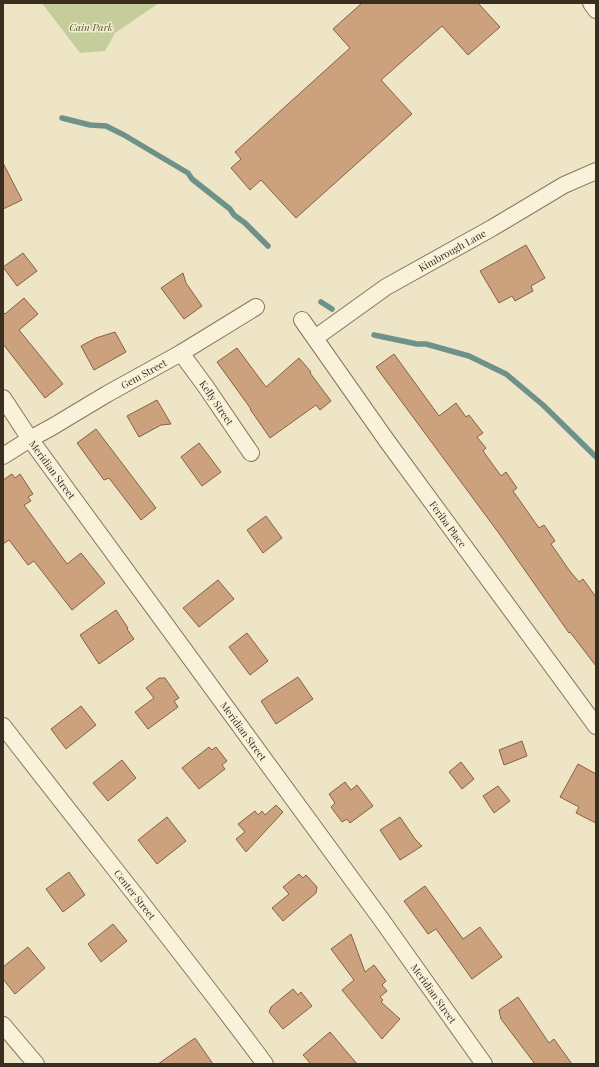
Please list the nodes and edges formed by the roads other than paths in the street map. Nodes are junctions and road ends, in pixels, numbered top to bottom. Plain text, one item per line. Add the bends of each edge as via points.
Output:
1 (591, 3) edge
2 (596, 10) edge
3 (596, 171) edge
4 (256, 307) dead end
5 (302, 320) dead end
6 (315, 338) junction
7 (181, 353) junction
8 (3, 398) edge
9 (30, 438) junction
10 (251, 453) dead end
11 (3, 456) edge
12 (3, 726) edge
13 (596, 726) edge
14 (3, 1025) edge
15 (36, 1064) edge
16 (265, 1064) edge
17 (484, 1064) edge

1 - 2 street
3 - 6 street, Kimbrough Lane via 564,185 386,287
4 - 7 street, Gem Street
5 - 6 street, Feriba Place
6 - 13 street, Feriba Place via 387,442
7 - 9 street, Gem Street
7 - 10 street, Kelly Street
8 - 9 street, Meridian Street
9 - 11 street, Gem Street
9 - 17 street, Meridian Street
12 - 16 street, Center Street via 214,994
14 - 15 street

